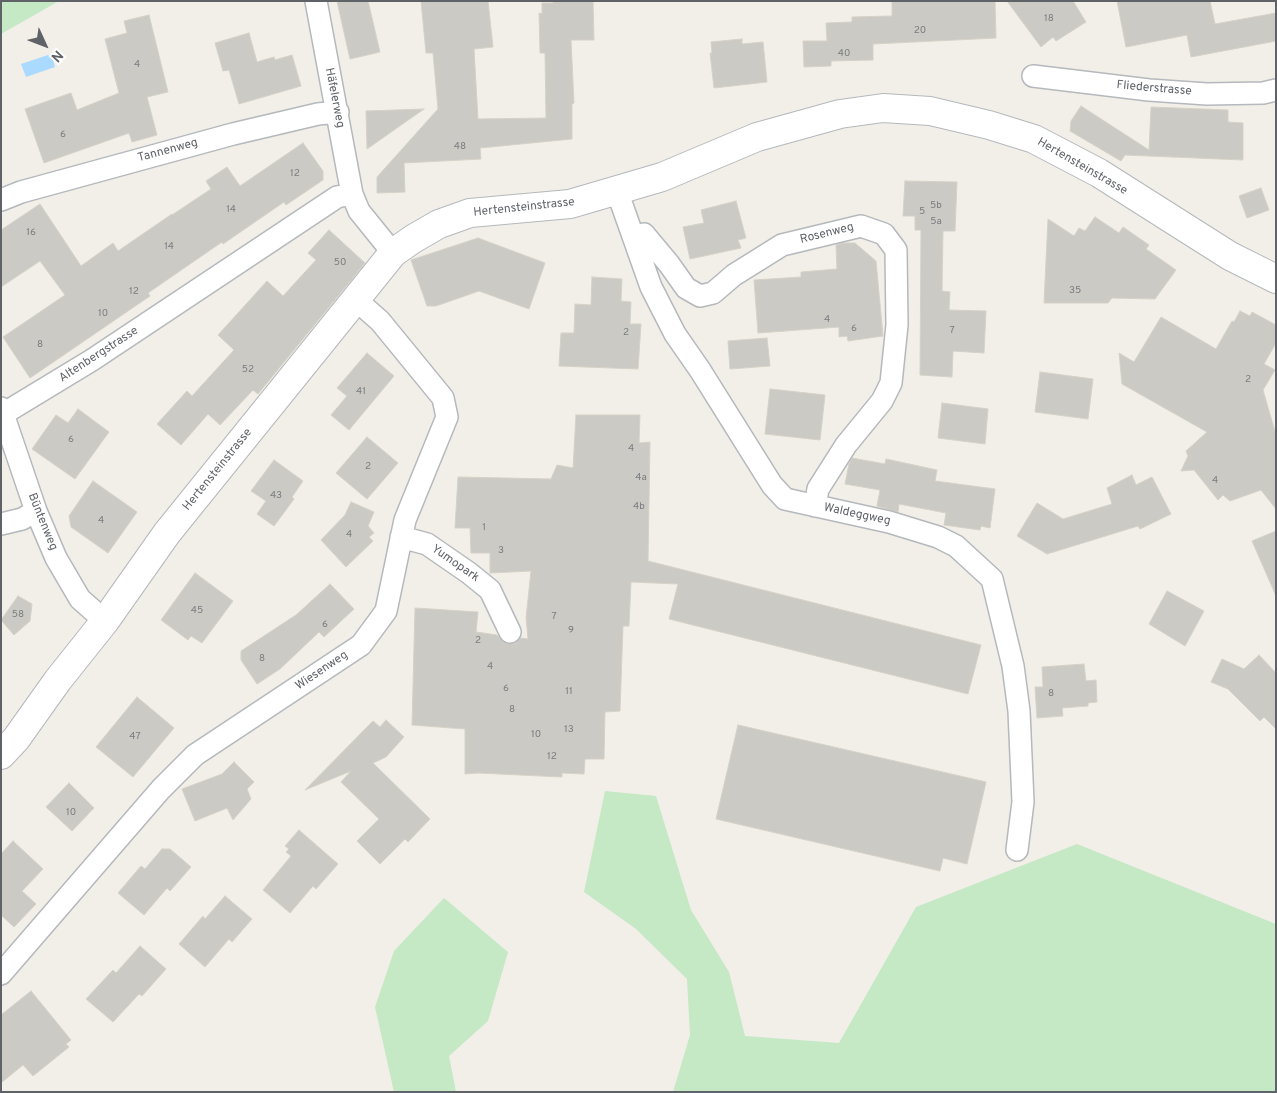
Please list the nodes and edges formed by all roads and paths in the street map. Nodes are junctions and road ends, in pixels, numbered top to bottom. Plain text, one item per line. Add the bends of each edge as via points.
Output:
1 (316, 1) edge
2 (1033, 76) dead end
3 (1276, 90) edge
4 (338, 112) junction
5 (617, 190) junction
6 (352, 194) junction
7 (1, 200) edge
8 (634, 236) junction
9 (393, 253) junction
10 (1276, 279) edge
11 (355, 299) junction
12 (2, 411) edge
13 (815, 506) junction
14 (36, 511) junction
15 (1, 524) edge
16 (401, 537) junction
17 (105, 621) junction
18 (510, 632) dead end
19 (1, 755) edge
20 (1017, 850) dead end
21 (1, 974) edge

1 - 4 street, Häfelerweg
2 - 3 street, Fliederstrasse via 1207,94
4 - 6 street, Häfelerweg
4 - 7 street, Tannenweg via 233,134
5 - 8 street, Waldeggweg
5 - 9 street, Hertensteinstrasse via 570,204 470,213 439,224
5 - 10 street, Hertensteinstrasse via 662,177 757,137 840,114 883,108 930,112 1034,139 1099,173 1230,256
6 - 9 street, Häfelerweg via 359,211
6 - 12 street, Altenbergstrasse via 337,197 92,360
8 - 13 street, Waldeggweg via 651,287 675,334 772,485 785,499
8 - 13 street, Rosenweg via 644,234 686,288 700,296 713,293 734,274 782,245 861,226 884,234 896,250 898,325 891,384 818,488
9 - 11 street, Hertensteinstrasse
11 - 16 street, Wiesenweg via 380,321 443,398 447,416
11 - 17 street, Hertensteinstrasse via 167,533
12 - 14 street, Büntenweg
13 - 20 street, Waldeggweg via 889,522 938,537 956,546 992,580 1013,666 1019,711 1023,802
14 - 15 street via 22,519
14 - 17 street, Büntenweg via 56,558 80,599
16 - 18 street, Yumopark via 427,544 490,590
16 - 21 street, Wiesenweg via 386,611 361,645 195,755 161,789
17 - 19 street, Hertensteinstrasse

